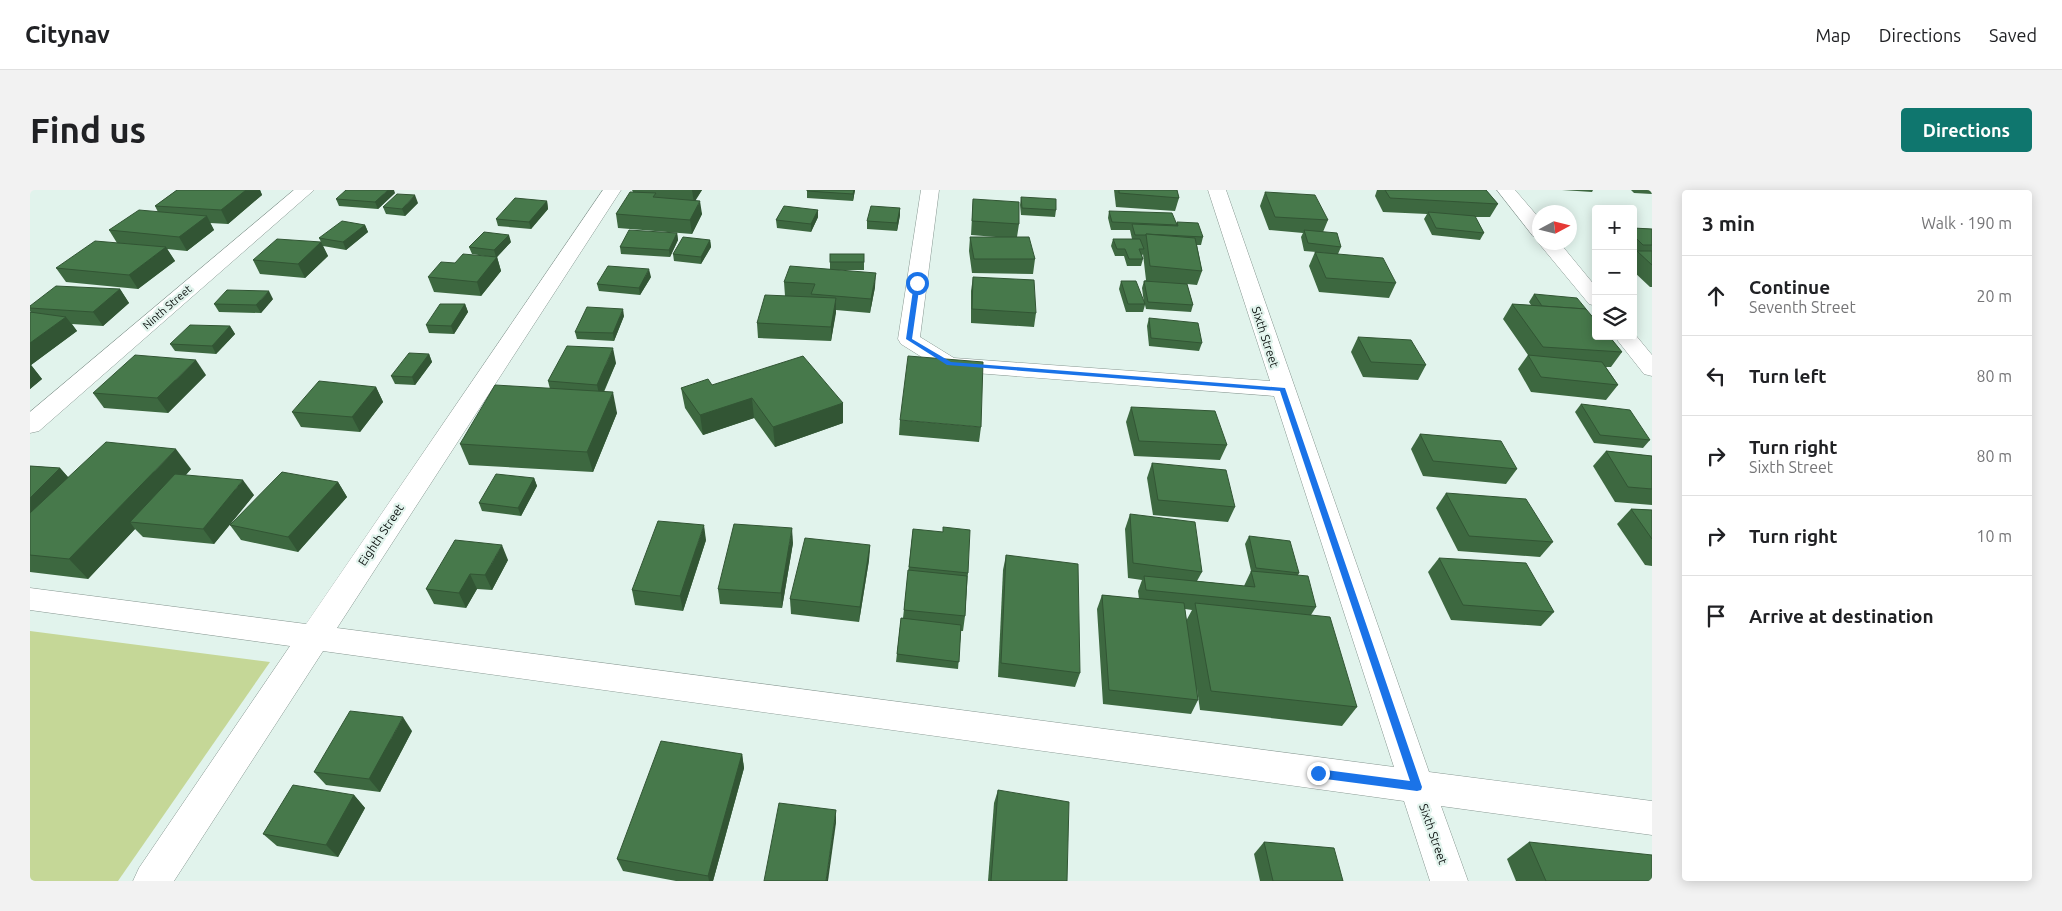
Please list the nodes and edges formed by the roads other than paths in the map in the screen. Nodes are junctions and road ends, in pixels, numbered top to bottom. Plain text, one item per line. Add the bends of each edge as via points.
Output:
1 (305, 190) edge
2 (612, 190) edge
3 (930, 190) edge
4 (1217, 190) edge
5 (1506, 190) edge
6 (1532, 222) edge
7 (1555, 250) edge
8 (1592, 295) edge
9 (1628, 340) edge
10 (1652, 369) edge
11 (1282, 389) junction
12 (30, 425) edge
13 (30, 599) edge
14 (312, 638) junction
15 (1417, 787) junction
16 (1652, 818) edge
17 (152, 881) edge
18 (1449, 881) edge

1 - 12 street, Ninth Street
2 - 14 street, Eighth Street
3 - 11 street via 909,339 949,364
4 - 11 street, Sixth Street
5 - 6 street
7 - 8 street
9 - 10 street
11 - 15 street, Sixth Street
13 - 14 street
14 - 15 street
14 - 17 street, Eighth Street
15 - 16 street
15 - 18 street, Sixth Street

